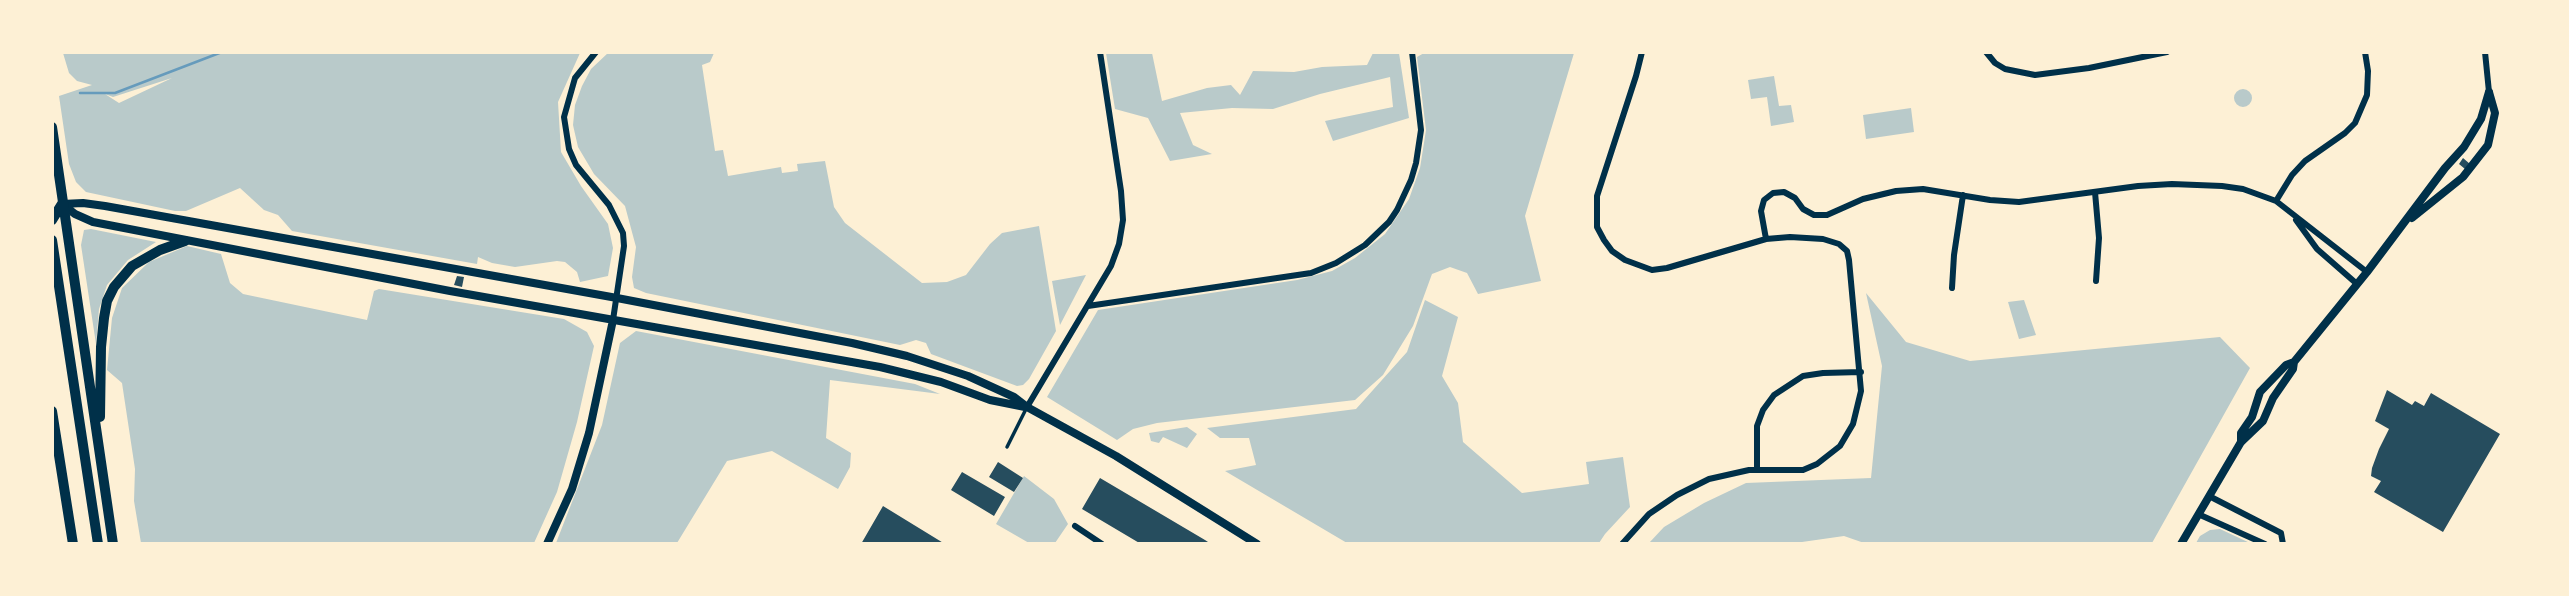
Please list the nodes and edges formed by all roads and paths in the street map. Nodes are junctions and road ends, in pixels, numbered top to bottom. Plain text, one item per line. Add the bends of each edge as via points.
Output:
1 (596, 52) edge
2 (1100, 52) edge
3 (1412, 52) edge
4 (1642, 52) edge
5 (1986, 52) edge
6 (2167, 52) edge
7 (2365, 52) edge
8 (2485, 52) edge
9 (2489, 92) junction
10 (52, 127) edge
11 (2095, 192) junction
12 (52, 194) edge
13 (1963, 195) junction
14 (2276, 201) junction
15 (62, 204) junction
16 (2293, 215) junction
17 (52, 220) edge
18 (2403, 225) junction
19 (1766, 239) junction
20 (52, 240) edge
21 (185, 241) junction
22 (2367, 272) junction
23 (2096, 281) dead end
24 (2357, 284) junction
25 (1952, 288) dead end
26 (617, 298) junction
27 (1088, 306) junction
28 (613, 320) junction
29 (2294, 362) junction
30 (1861, 372) junction
31 (1027, 407) junction
32 (52, 411) edge
33 (2241, 442) junction
34 (1007, 447) dead end
35 (100, 449) junction
36 (1757, 469) junction
37 (2209, 496) junction
38 (2198, 514) junction
39 (1075, 526) dead end
40 (73, 544) edge
41 (98, 544) edge
42 (113, 544) edge
43 (547, 544) edge
44 (1102, 544) edge
45 (1257, 544) edge
46 (1622, 544) edge
47 (2181, 544) edge
48 (2264, 544) edge
49 (2283, 544) edge

1 - 26 street via 575,78 564,117 565,133 576,166 609,205 623,233
2 - 27 street via 1123,220 1115,257
3 - 27 street via 1421,130 1416,163 1397,210 1365,245 1311,273
4 - 19 street via 1597,196 1598,227 1604,240 1625,260 1652,270
5 - 6 street via 2005,69 2035,75
7 - 14 street via 2367,95 2355,122 2305,161
8 - 9 street
9 - 18 street via 2481,119 2464,147
9 - 18 street via 2494,121 2488,145 2452,188
10 - 15 main road
11 - 13 street via 2019,202
11 - 14 street via 2172,184 2222,186
11 - 23 street
12 - 15 main road
13 - 19 street via 1923,189 1896,191 1827,215 1814,215 1784,192 1773,193 1764,200 1761,211
13 - 25 street
14 - 16 street
15 - 17 main road
15 - 21 street via 93,222
15 - 26 street via 106,206
15 - 35 main road
16 - 22 street
16 - 24 street via 2317,249
18 - 22 street
19 - 30 street via 1823,240 1847,251
20 - 41 main road
21 - 28 street
21 - 35 main road via 132,266 107,301 101,347
22 - 24 street
24 - 29 street
26 - 28 street
26 - 31 street via 907,356 994,387
27 - 31 street
28 - 31 street via 880,367
28 - 43 street via 586,443 572,489
29 - 33 street via 2263,421
29 - 33 street via 2260,392
30 - 36 street via 1853,424 1840,446 1803,470
30 - 36 street via 1803,376 1774,395 1757,426
31 - 34 lane
31 - 45 street
32 - 40 main road
33 - 37 street
35 - 42 main road
36 - 46 street via 1692,486 1649,514
37 - 38 street
37 - 49 street via 2281,533
38 - 47 street
38 - 48 street
39 - 44 street

